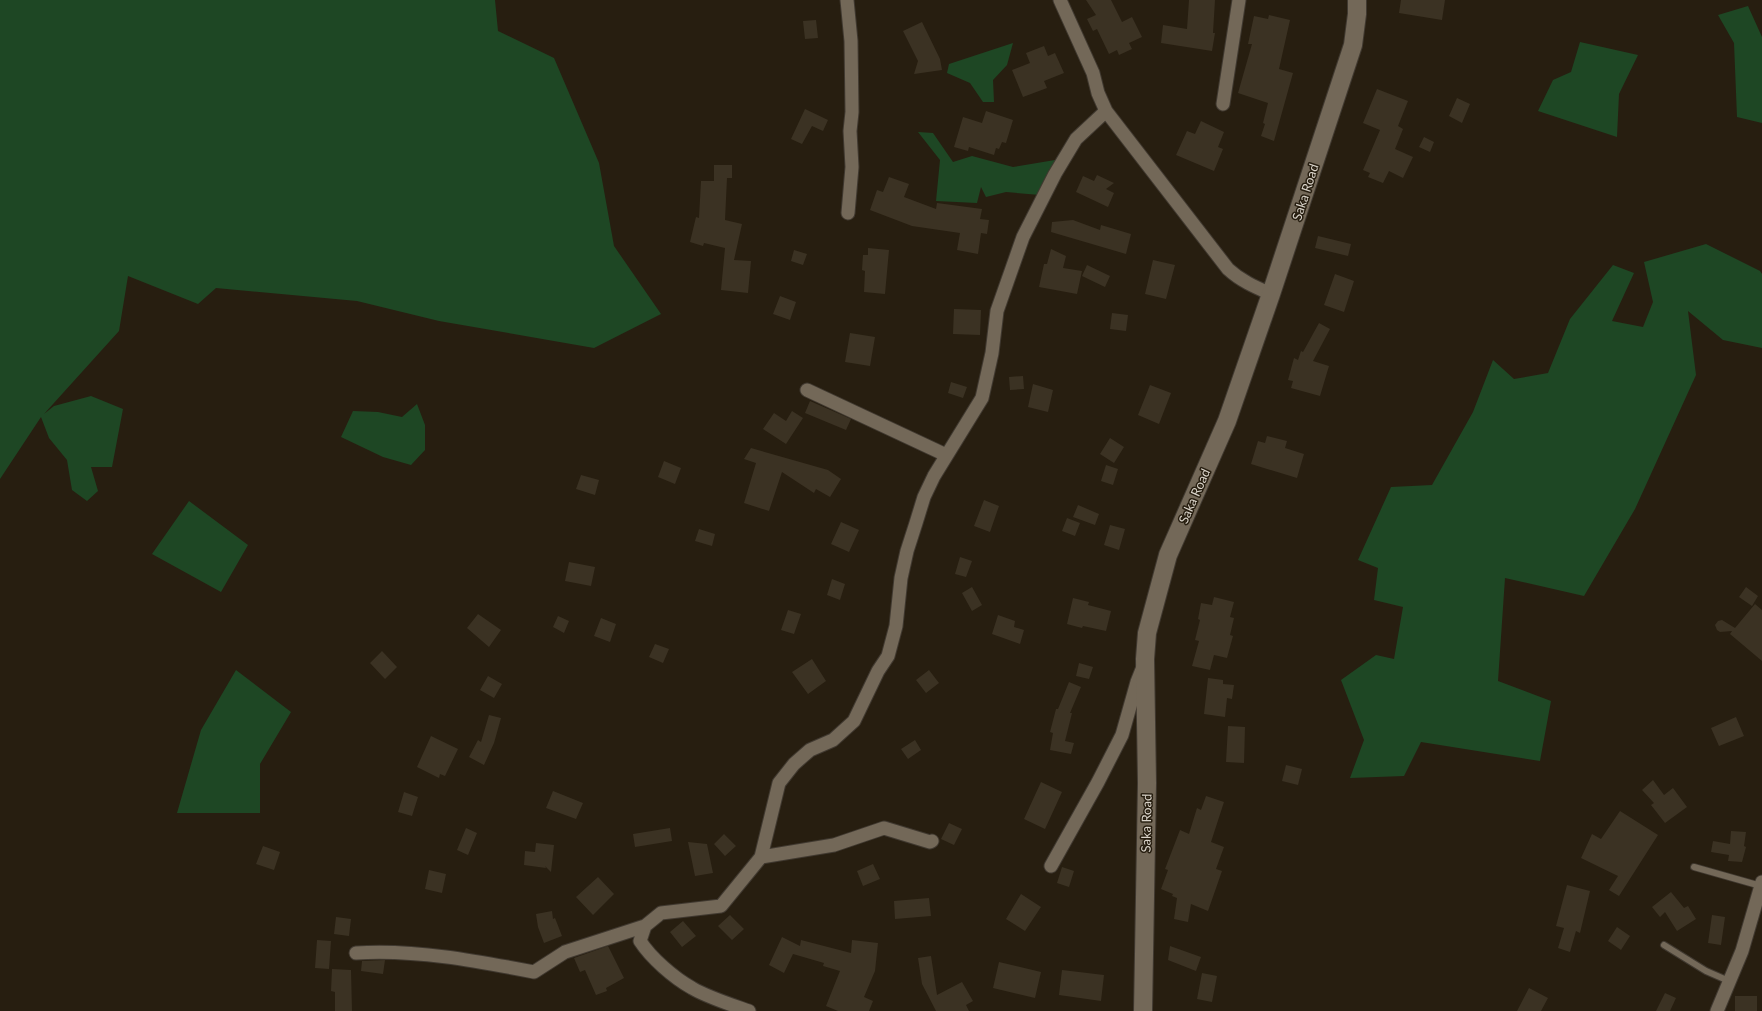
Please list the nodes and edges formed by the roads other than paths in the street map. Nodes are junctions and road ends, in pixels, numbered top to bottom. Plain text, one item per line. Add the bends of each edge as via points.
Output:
1 (847, 0) edge
2 (1060, 0) edge
3 (1239, 0) edge
4 (1357, 0) edge
5 (1223, 104) dead end
6 (1106, 111) junction
7 (848, 213) dead end
8 (1271, 294) junction
9 (807, 390) dead end
10 (946, 455) junction
11 (1145, 659) junction
12 (932, 841) dead end
13 (761, 857) junction
14 (1051, 866) dead end
15 (1694, 867) dead end
16 (1762, 885) edge
17 (646, 926) junction
18 (1664, 945) dead end
19 (356, 953) dead end
20 (1729, 981) junction
21 (749, 1011) edge
22 (1143, 1011) edge
23 (1717, 1011) edge

1 - 7 street via 851,41 852,112 852,167
2 - 6 street via 1093,73
3 - 5 street
4 - 8 main road, Saka Road via 1353,45
6 - 8 street via 1228,269 1238,278
6 - 10 street via 1076,139 1023,237 997,311 992,353 982,398
8 - 11 main road, Saka Road via 1226,421 1168,555 1147,633
9 - 10 street
10 - 13 street via 924,497 907,551 901,578 896,626 888,656 854,721 834,740 810,750 794,764 779,783
11 - 14 street via 1122,735
11 - 22 main road, Saka Road via 1147,783
12 - 13 street via 884,828 834,845
13 - 17 street via 721,906 661,913
15 - 16 lane
16 - 20 street via 1742,951
17 - 19 street via 565,952 534,972 471,960 416,954
17 - 21 street via 640,941 659,963 692,989
18 - 20 lane
20 - 23 street

